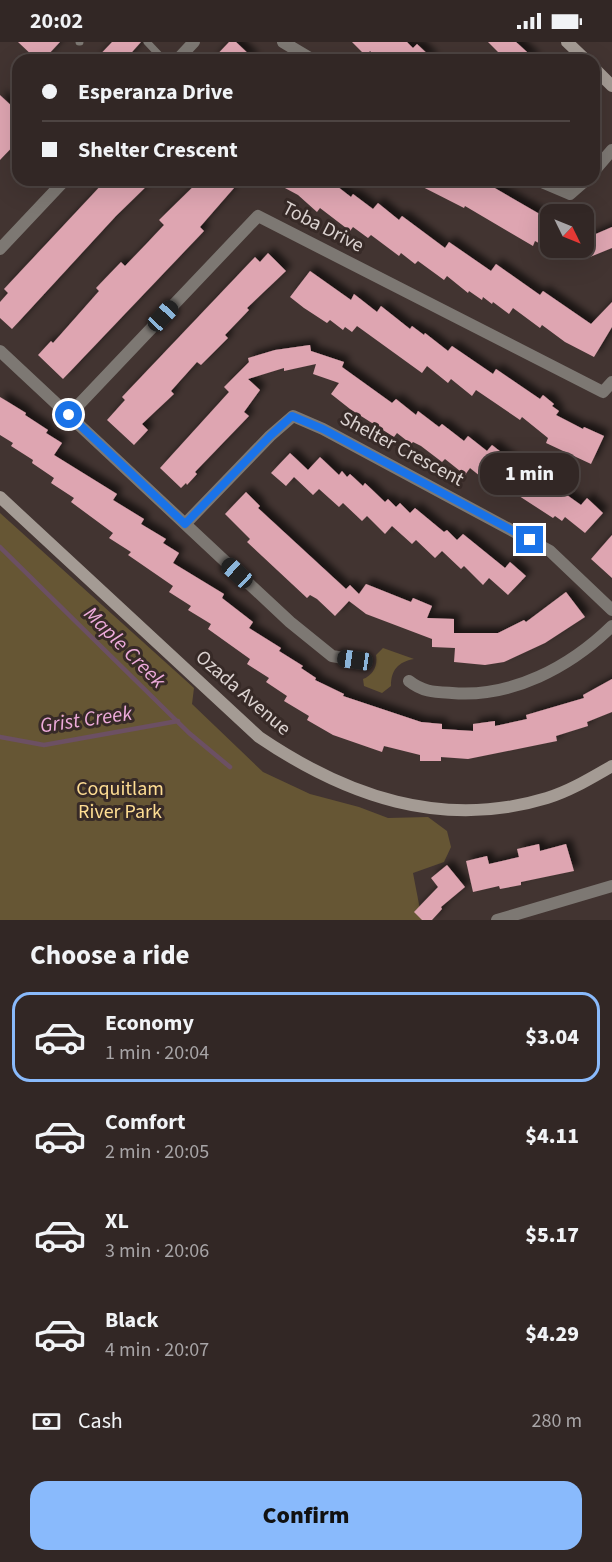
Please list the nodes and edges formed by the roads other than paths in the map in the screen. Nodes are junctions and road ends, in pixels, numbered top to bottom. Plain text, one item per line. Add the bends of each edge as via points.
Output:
1 (147, 42) edge
2 (194, 42) edge
3 (284, 42) edge
4 (567, 42) edge
5 (158, 54) edge
6 (183, 54) edge
7 (303, 54) edge
8 (580, 54) edge
9 (600, 74) edge
10 (612, 86) edge
11 (612, 150) edge
12 (600, 164) edge
13 (59, 186) edge
14 (551, 186) edge
15 (579, 186) edge
16 (0, 249) edge
17 (0, 351) edge
18 (612, 382) edge
19 (69, 415) junction
20 (0, 497) edge
21 (185, 524) junction
22 (612, 610) edge
23 (612, 626) edge
24 (355, 660) dead end
25 (409, 681) dead end
26 (612, 766) edge
27 (612, 886) edge
28 (497, 920) edge

1 - 5 lane
2 - 6 street
3 - 7 street
4 - 8 street
9 - 10 street
11 - 12 street
13 - 16 street
14 - 15 street via 570,194
17 - 19 street
18 - 19 street, Toba Drive via 603,392 258,216
19 - 21 street
20 - 26 street, Ozada Avenue via 259,737 326,777 369,794 436,811 476,810 510,807 549,797
21 - 22 street, Shelter Crescent via 292,416 550,551
21 - 24 street via 332,656
23 - 25 street via 568,661 534,680 497,691 422,691
27 - 28 street

